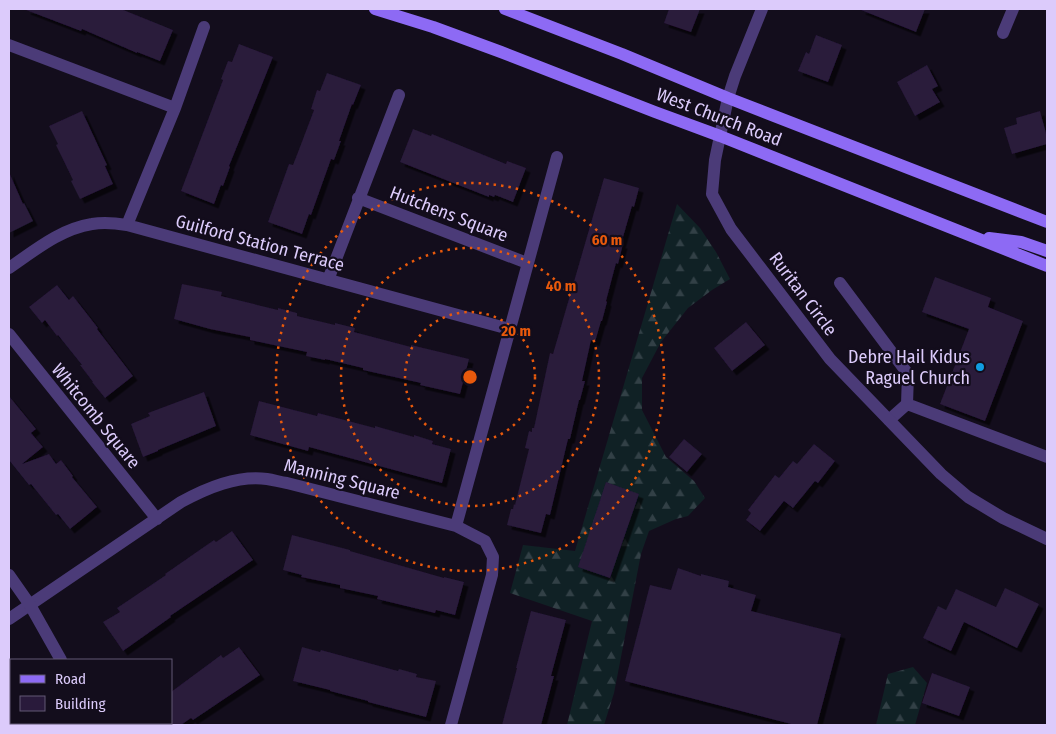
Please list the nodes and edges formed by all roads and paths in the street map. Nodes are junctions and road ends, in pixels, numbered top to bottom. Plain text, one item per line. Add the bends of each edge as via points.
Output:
1 (375, 9) edge
2 (505, 9) edge
3 (762, 9) edge
4 (1012, 9) edge
5 (204, 27) dead end
6 (1003, 33) dead end
7 (9, 45) edge
8 (399, 95) dead end
9 (728, 98) junction
10 (175, 108) junction
11 (720, 136) junction
12 (557, 158) dead end
13 (358, 198) junction
14 (1047, 222) edge
15 (127, 225) junction
16 (967, 234) junction
17 (1047, 251) edge
18 (527, 263) junction
19 (1047, 266) edge
20 (9, 268) edge
21 (328, 280) junction
22 (840, 283) dead end
23 (510, 329) junction
24 (9, 334) edge
25 (907, 404) junction
26 (889, 420) junction
27 (1047, 457) edge
28 (156, 519) junction
29 (456, 526) junction
30 (1047, 539) edge
31 (9, 575) edge
32 (30, 605) junction
33 (9, 619) edge
34 (60, 659) edge
35 (451, 725) edge

1 - 11 main road, West Church Road via 501,52
2 - 9 main road, West Church Road
3 - 9 street, Ruritan Circle
4 - 6 street
5 - 10 street
7 - 10 street
8 - 13 street
9 - 11 street, Ruritan Circle
9 - 14 main road, West Church Road
10 - 15 street
11 - 16 main road, West Church Road
11 - 26 street, Ruritan Circle via 712,194 731,229 830,359
12 - 18 street, Hutchens Square
13 - 18 street, Hutchens Square
13 - 21 street
15 - 20 street, Guilford Station Terrace via 101,223 74,228
15 - 21 street, Guilford Station Terrace
16 - 17 main road via 1021,242
16 - 19 main road, West Church Road
18 - 23 street, Hutchens Square
21 - 23 street, Guilford Station Terrace
22 - 25 street via 908,374
23 - 29 street, Hutchens Square
24 - 28 street, Whitcomb Square
25 - 26 street
25 - 27 street
26 - 30 street, Ruritan Circle via 968,497
28 - 29 street, Manning Square via 181,502 213,487 248,479 266,479
28 - 32 street, Manning Square
29 - 35 street, Manning Square via 486,541 493,558 492,575
31 - 32 street
32 - 33 street, Manning Square
32 - 34 street

